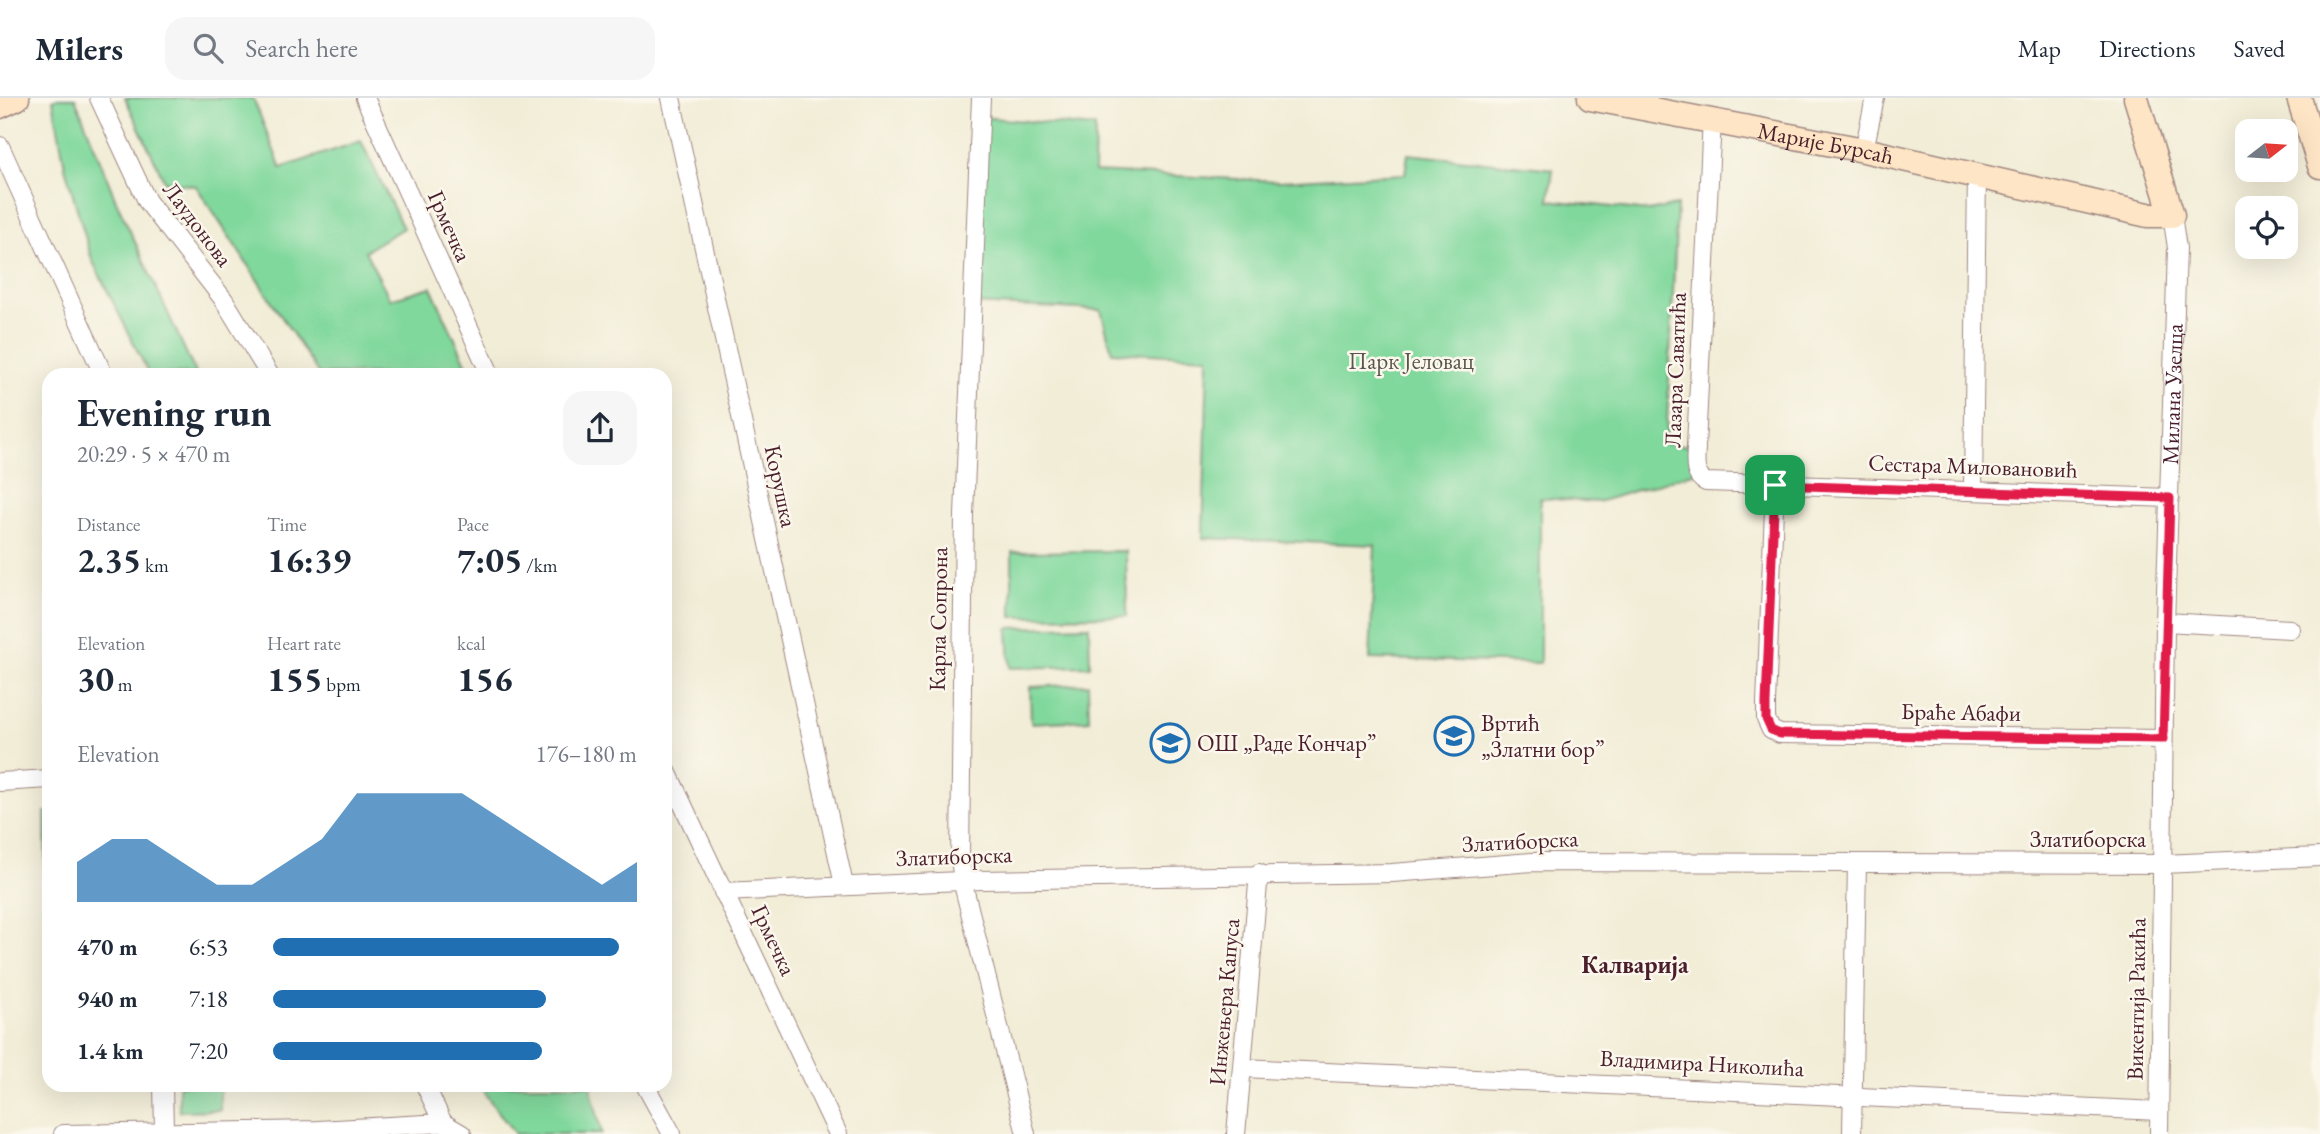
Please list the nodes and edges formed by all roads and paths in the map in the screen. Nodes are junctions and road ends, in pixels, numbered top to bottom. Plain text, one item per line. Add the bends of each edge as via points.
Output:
1 (17, 98) edge
2 (99, 98) edge
3 (365, 98) edge
4 (671, 98) edge
5 (981, 98) edge
6 (1590, 98) edge
7 (1875, 98) edge
8 (2136, 98) edge
9 (2299, 98) edge
10 (0, 106) edge
11 (1712, 120) junction
12 (0, 146) edge
13 (1864, 150) junction
14 (2320, 166) edge
15 (1977, 175) junction
16 (2172, 215) junction
17 (100, 368) edge
18 (265, 368) edge
19 (487, 368) edge
20 (1775, 485) junction
21 (1973, 490) junction
22 (2170, 498) junction
23 (2165, 622) junction
24 (2290, 629) dead end
25 (2163, 739) junction
26 (42, 779) edge
27 (0, 782) edge
28 (672, 782) edge
29 (2320, 857) edge
30 (1857, 863) junction
31 (2163, 864) junction
32 (1259, 873) junction
33 (962, 880) junction
34 (844, 885) junction
35 (723, 892) junction
36 (1242, 1068) junction
37 (163, 1092) edge
38 (428, 1092) edge
39 (649, 1092) edge
40 (1854, 1095) junction
41 (2159, 1111) junction
42 (443, 1123) junction
43 (164, 1130) junction
44 (318, 1132) edge
45 (63, 1134) edge
46 (462, 1134) edge
47 (672, 1134) edge
48 (838, 1134) edge
49 (1026, 1134) edge
50 (1236, 1134) edge
51 (1852, 1134) edge
52 (2159, 1134) edge

1 - 10 street
2 - 18 street, Лаудонова via 148,201 225,300
3 - 19 street, Грмечка
4 - 34 street, Корушка
5 - 33 street, Карла Сопрона via 964,515
6 - 11 street, Марије Бурсаћ
7 - 13 street
8 - 16 street, Милана Узелца
9 - 14 street
11 - 13 street, Марије Бурсаћ
11 - 20 street, Лазара Саватића via 1696,472 1706,482
12 - 17 street
13 - 15 street, Марије Бурсаћ
15 - 16 street, Марије Бурсаћ via 2148,215
15 - 21 street
16 - 22 street, Милана Узелца via 2177,247
20 - 21 street, Сестара Миловановић
20 - 25 street, Браће Абафи via 1766,719 1771,730 1780,734
21 - 22 street, Сестара Миловановић
22 - 23 street, Милана Узелца
23 - 24 street
23 - 25 street, Милана Узелца
25 - 31 street, Милана Узелца
26 - 27 street
28 - 35 street, Грмечка
29 - 31 street, Златиборска
30 - 31 street, Златиборска
30 - 32 street, Златиборска via 1532,862 1392,873
30 - 40 street
31 - 41 street, Викентија Ракића
32 - 33 street, Златиборска
32 - 36 street, Инжењера Капуса
33 - 34 street, Златиборска
33 - 49 street, Карла Сопрона
34 - 35 street, Златиборска
35 - 48 street, Грмечка
36 - 40 street, Владимира Николића
36 - 50 street, Инжењера Капуса
37 - 43 street
38 - 42 street
39 - 47 street
40 - 41 street, Владимира Николића
40 - 51 street
41 - 52 street, Викентија Ракића
42 - 44 street
42 - 46 street
43 - 44 street
43 - 45 street

